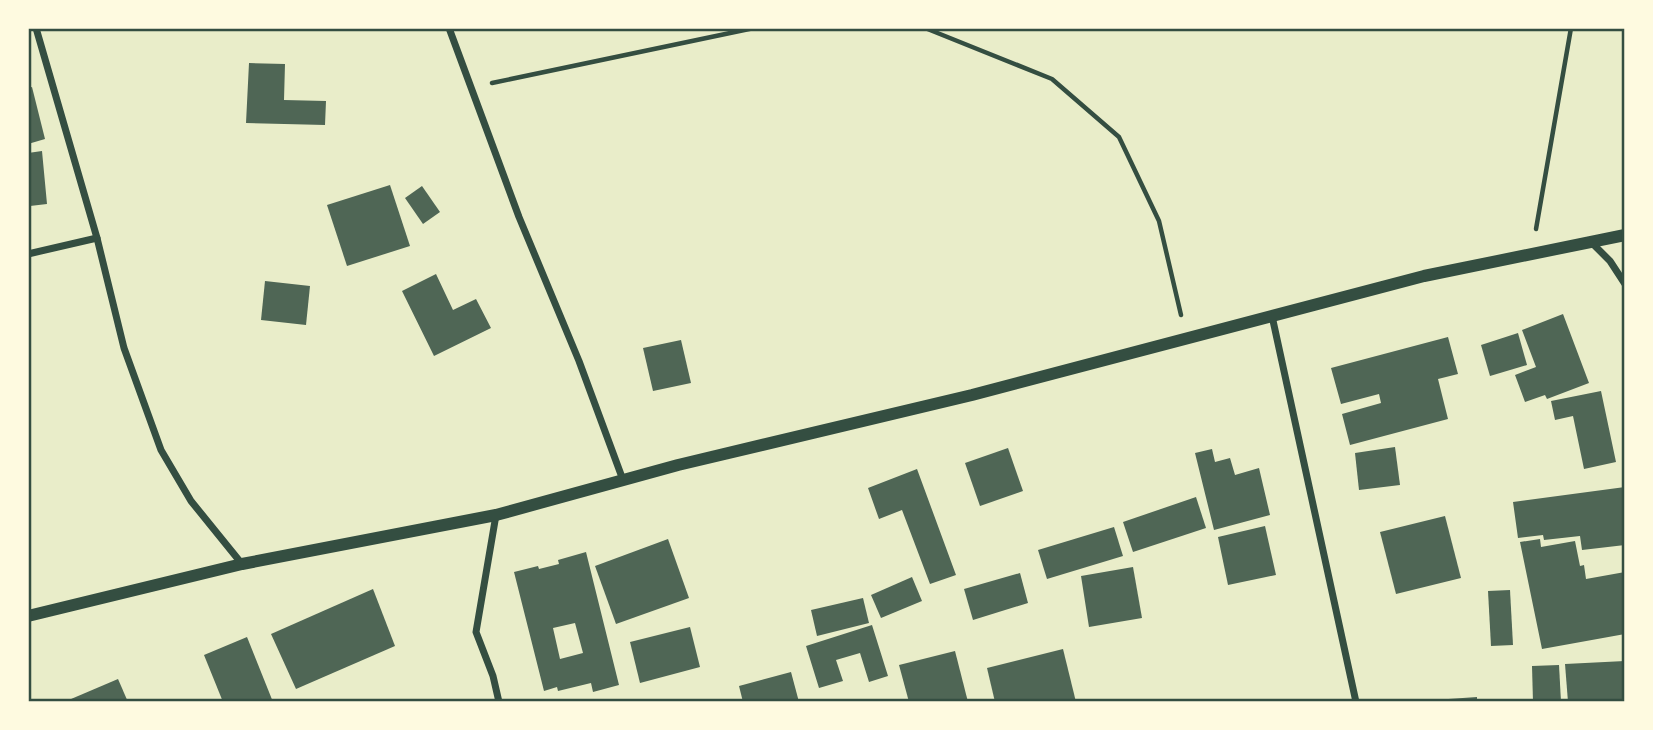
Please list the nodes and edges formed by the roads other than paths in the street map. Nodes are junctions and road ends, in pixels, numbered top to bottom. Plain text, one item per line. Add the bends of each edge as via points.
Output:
1 (36, 28) edge
2 (449, 28) edge
3 (1625, 234) edge
4 (97, 238) junction
5 (1591, 242) junction
6 (28, 254) edge
7 (1625, 284) edge
8 (1272, 316) junction
9 (623, 480) junction
10 (496, 515) junction
11 (242, 564) junction
12 (28, 616) edge
13 (499, 702) edge
14 (1356, 702) edge

1 - 4 street
2 - 9 street
3 - 5 street
4 - 6 street
4 - 11 street via 124,348 161,450 191,501
5 - 7 street
5 - 8 street via 1424,276
8 - 9 street
8 - 14 street
9 - 10 street
10 - 11 street
10 - 13 street via 476,632
11 - 12 street

